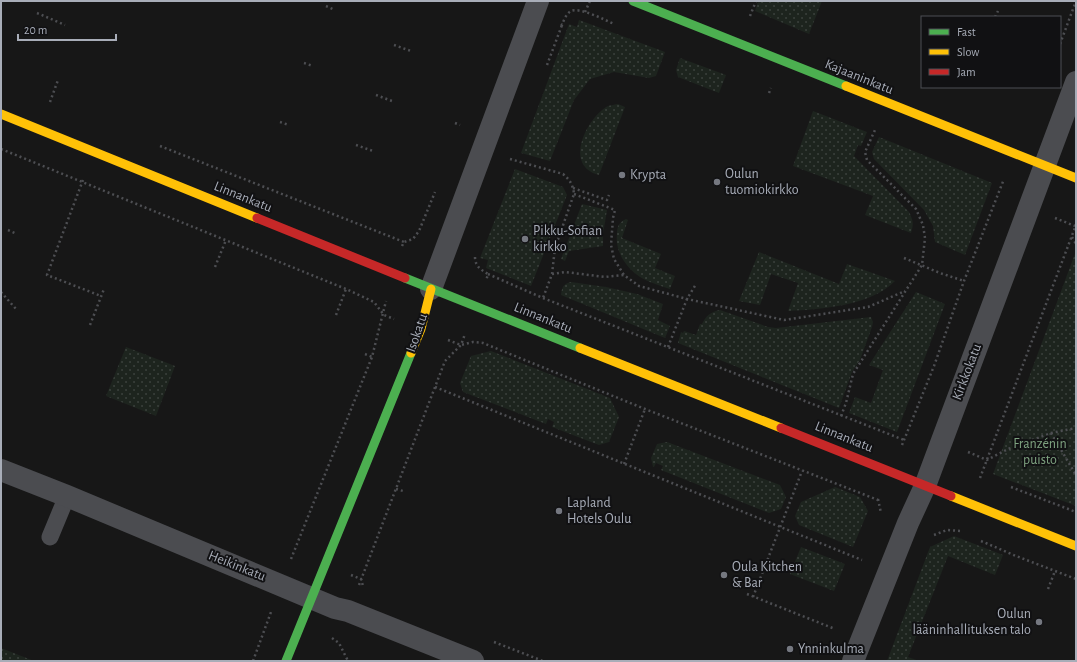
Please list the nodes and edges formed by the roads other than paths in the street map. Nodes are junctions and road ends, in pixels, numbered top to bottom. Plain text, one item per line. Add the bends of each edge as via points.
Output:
1 (633, 1) edge
2 (535, 7) edge
3 (1076, 82) edge
4 (1, 114) edge
5 (1045, 165) junction
6 (1076, 178) edge
7 (431, 288) junction
8 (1, 470) edge
9 (925, 486) junction
10 (67, 496) junction
11 (50, 537) dead end
12 (1076, 546) edge
13 (311, 597) junction
14 (286, 661) edge
15 (473, 661) edge
16 (853, 661) edge

1 - 5 main road, Kajaaninkatu
2 - 7 street, Isokatu
3 - 5 street, Kirkkokatu
4 - 7 main road, Linnankatu
5 - 6 main road, Kajaaninkatu
5 - 9 street, Kirkkokatu
7 - 9 main road, Linnankatu
7 - 13 main road, Isokatu via 421,329
8 - 10 street, Heikinkatu
9 - 12 main road, Linnankatu
9 - 16 street, Kirkkokatu
10 - 11 lane
10 - 13 street, Heikinkatu
13 - 14 main road, Isokatu
13 - 15 street, Heikinkatu

